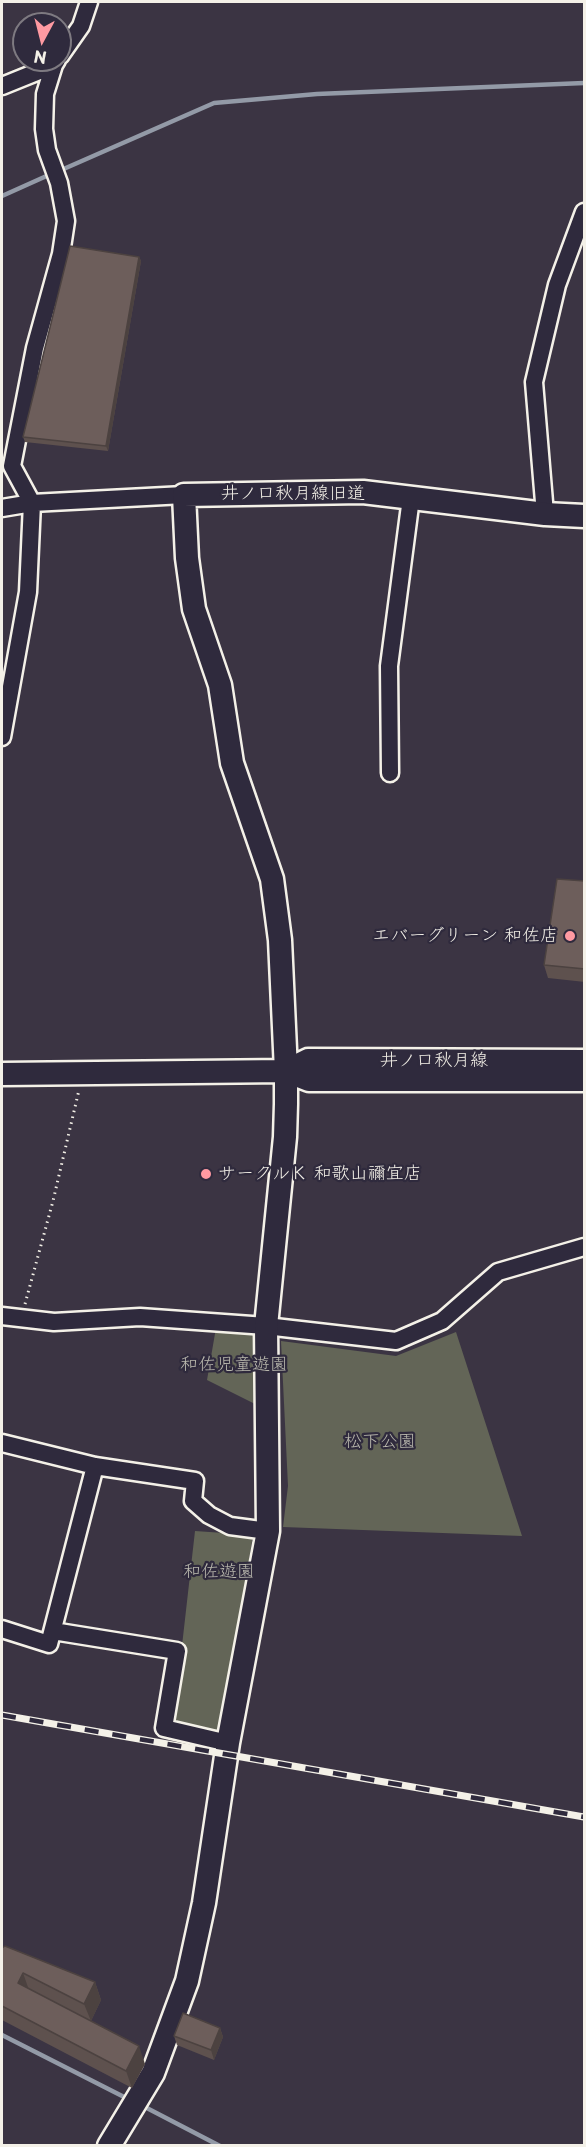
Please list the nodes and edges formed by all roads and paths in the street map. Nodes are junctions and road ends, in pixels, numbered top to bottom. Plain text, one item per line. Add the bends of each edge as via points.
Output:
1 (89, 2) edge
2 (72, 39) edge
3 (32, 72) edge
4 (53, 72) edge
5 (2, 86) edge
6 (585, 212) edge
7 (184, 495) junction
8 (411, 498) junction
9 (32, 504) junction
10 (2, 508) edge
11 (545, 514) junction
12 (585, 516) edge
13 (2, 737) edge
14 (390, 773) dead end
15 (585, 1061) edge
16 (286, 1071) junction
17 (82, 1073) junction
18 (2, 1074) edge
19 (585, 1080) edge
20 (585, 1247) edge
21 (2, 1316) edge
22 (21, 1318) junction
23 (266, 1326) junction
24 (2, 1443) edge
25 (95, 1466) junction
26 (268, 1531) junction
27 (2, 1629) edge
28 (53, 1631) junction
29 (228, 1743) junction
30 (110, 2145) edge

1 - 2 street
3 - 5 street
4 - 9 street via 45,94 44,129 66,221 12,466
6 - 11 street via 557,285 534,382
7 - 8 street, 井ノ口秋月線旧道 via 363,492
7 - 9 street, 井ノ口秋月線旧道
7 - 16 street via 194,609 220,686 231,763 272,879 280,940
8 - 11 street, 井ノ口秋月線旧道
8 - 14 street via 390,666
9 - 10 street, 井ノ口秋月線旧道
9 - 13 street via 28,592
11 - 12 street, 井ノ口秋月線旧道
15 - 16 street, 井ノ口秋月線 via 308,1060
16 - 17 street, 井ノ口秋月線
16 - 19 street, 井ノ口秋月線 via 309,1080
16 - 23 street via 285,1137
17 - 18 street, 井ノ口秋月線
17 - 22 path
20 - 23 street via 498,1272 442,1321 396,1341
21 - 22 street
22 - 23 street via 54,1322 140,1317
23 - 26 street
24 - 25 street
25 - 26 street via 195,1481 193,1501 209,1515 230,1526
25 - 28 street
26 - 29 street
27 - 28 street via 49,1644
28 - 29 street via 177,1652 165,1728
29 - 30 street via 204,1903 187,1982 153,2073

